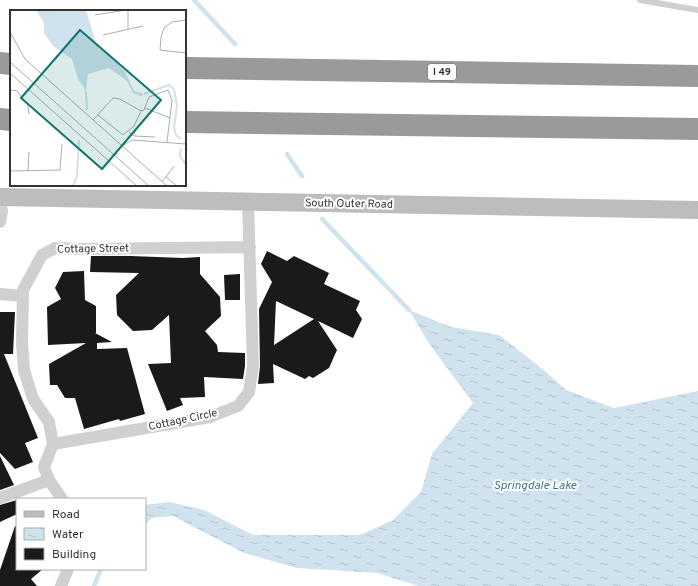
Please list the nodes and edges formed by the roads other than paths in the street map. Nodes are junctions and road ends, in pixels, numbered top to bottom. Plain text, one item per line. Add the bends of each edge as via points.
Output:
1 (640, 0) edge
2 (698, 10) edge
3 (186, 68) edge
4 (698, 76) edge
5 (0, 119) edge
6 (10, 120) edge
7 (186, 122) edge
8 (698, 129) edge
9 (0, 197) edge
10 (248, 202) junction
11 (0, 203) edge
12 (698, 210) edge
13 (0, 222) edge
14 (250, 247) junction
15 (0, 294) edge
16 (23, 296) junction
17 (53, 444) junction
18 (49, 480) junction
19 (0, 498) edge
20 (61, 498) edge
21 (68, 570) edge
22 (61, 586) edge

1 - 2 lane
3 - 4 highway, I 49
5 - 6 highway
7 - 8 highway
9 - 10 street, South Outer Road
10 - 12 street, South Outer Road
10 - 14 street, Cottage Circle
11 - 13 street
14 - 16 street, Cottage Street via 55,248 42,255 23,290
14 - 17 street, Cottage Circle via 253,366 249,392 238,406 210,417
15 - 16 street
16 - 17 street, Cottage Street via 24,370 33,399 49,422
17 - 18 street via 44,467
18 - 19 street
18 - 20 street
21 - 22 street

